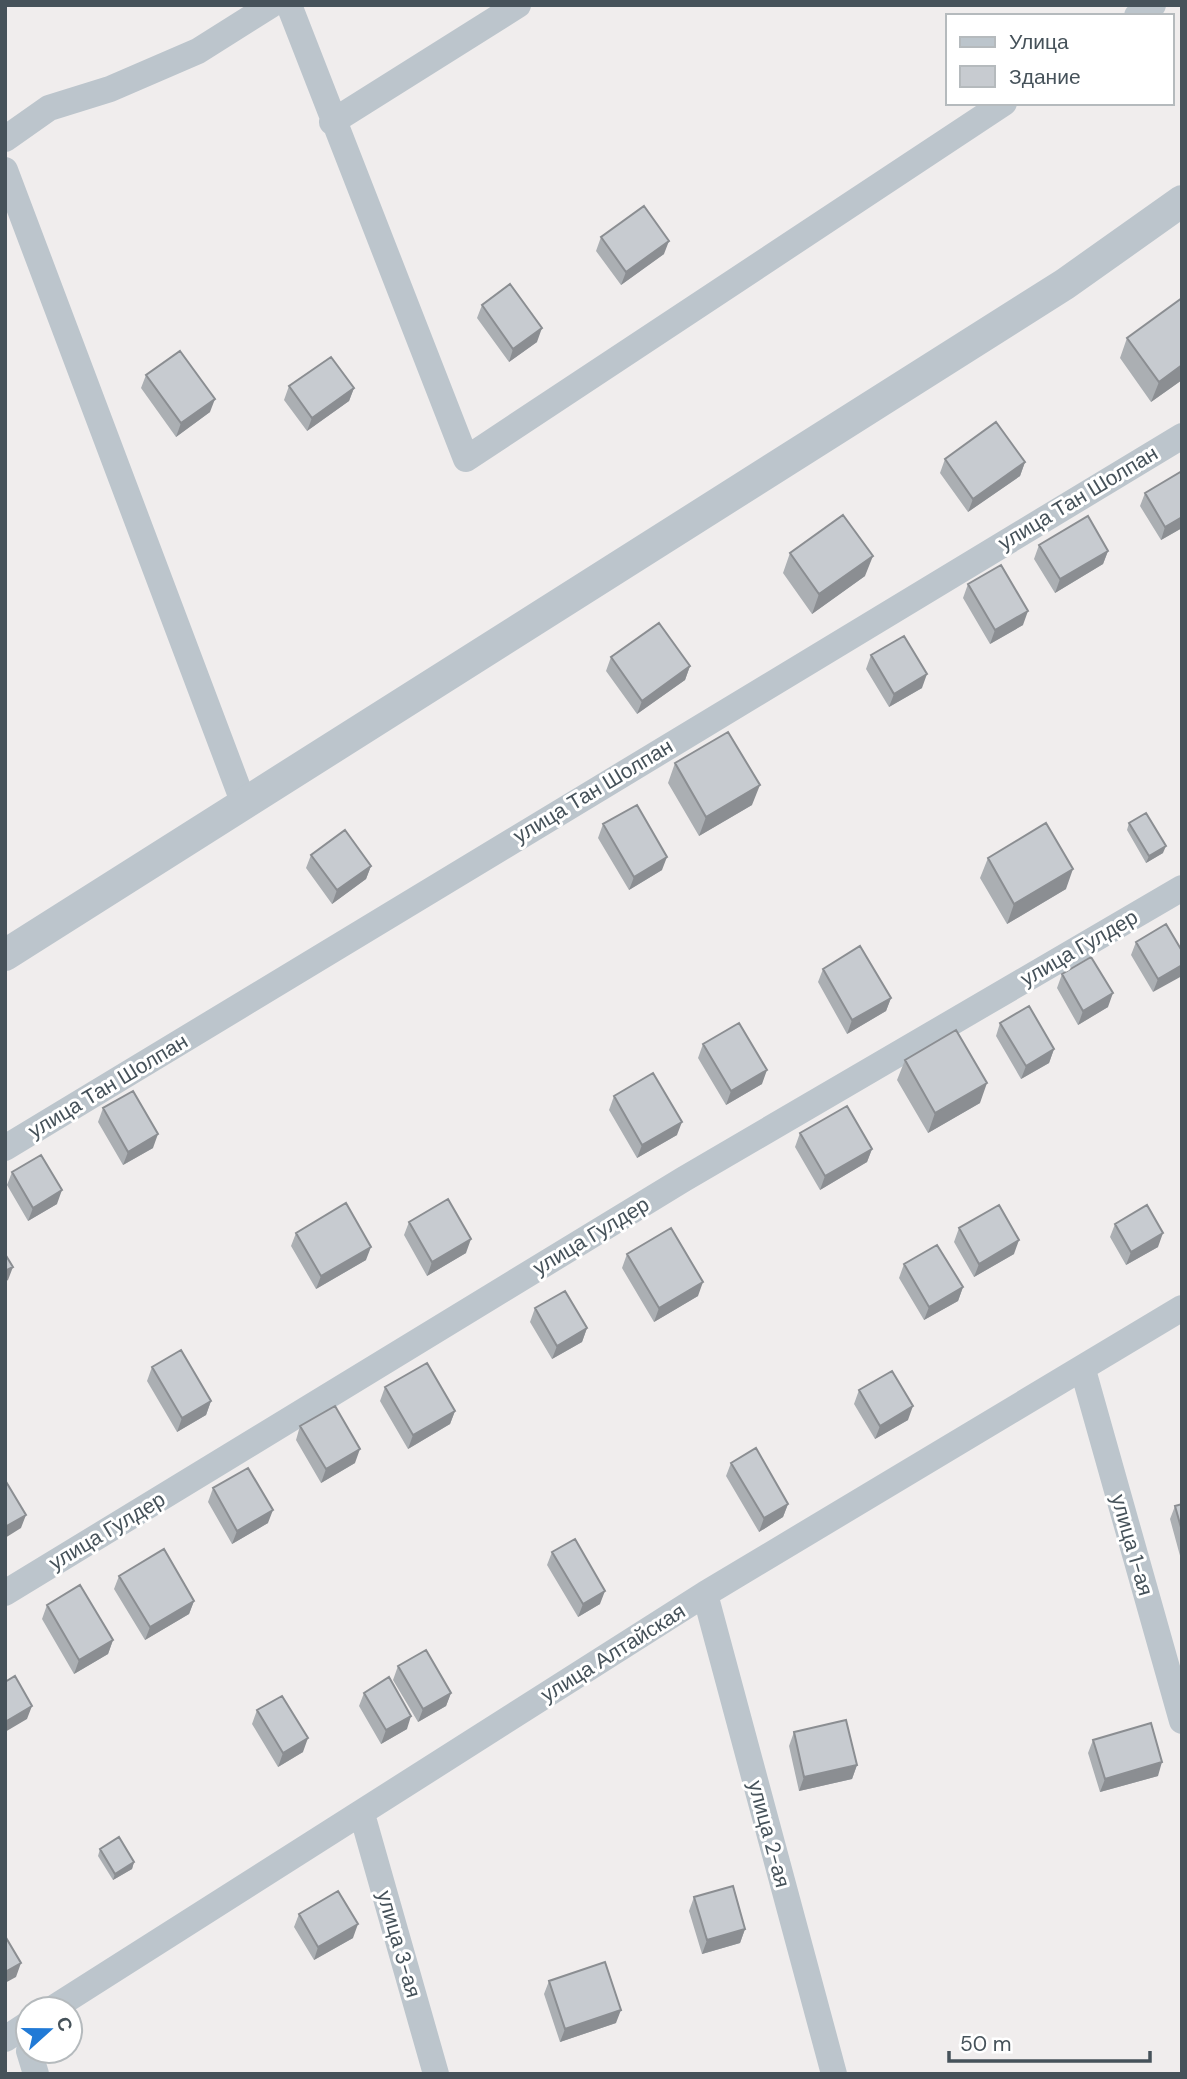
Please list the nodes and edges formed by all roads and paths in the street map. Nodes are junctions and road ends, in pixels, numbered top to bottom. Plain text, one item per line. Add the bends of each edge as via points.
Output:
1 (271, 5) edge
2 (289, 5) edge
3 (518, 5) edge
4 (1001, 105) edge
5 (332, 122) junction
6 (5, 139) edge
7 (5, 170) edge
8 (1182, 201) edge
9 (1182, 436) edge
10 (244, 804) junction
11 (1182, 888) edge
12 (5, 955) edge
13 (5, 1148) edge
14 (1182, 1308) edge
15 (1083, 1370) junction
16 (5, 1593) edge
17 (705, 1594) junction
18 (1182, 1721) edge
19 (362, 1814) junction
20 (74, 1995) edge
21 (436, 2074) edge
22 (834, 2074) edge

1 - 6 street via 198,51 110,89 49,108
2 - 5 street
3 - 5 street
4 - 5 street via 466,459
7 - 10 street
8 - 10 street via 1065,284
9 - 13 street, улица Тан Шолпан
10 - 12 street
11 - 16 street, улица Гулдер via 684,1178
14 - 15 street, улица Алтайская
15 - 17 street, улица Алтайская
15 - 18 street, улица 1-ая
17 - 19 street, улица Алтайская
17 - 22 street, улица 2-ая
19 - 20 street, улица Алтайская
19 - 21 street, улица 3-ая

